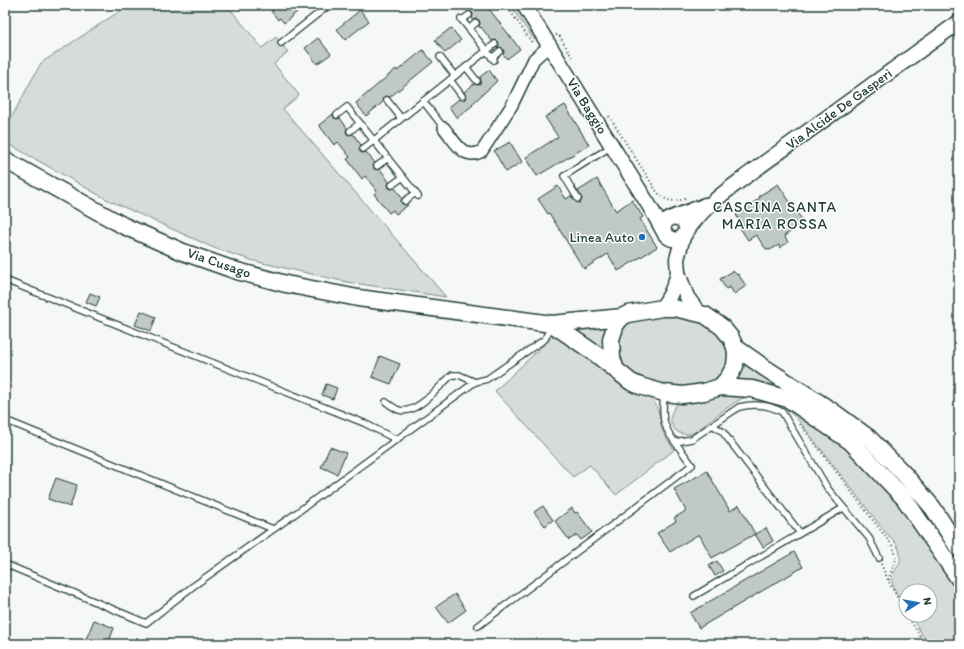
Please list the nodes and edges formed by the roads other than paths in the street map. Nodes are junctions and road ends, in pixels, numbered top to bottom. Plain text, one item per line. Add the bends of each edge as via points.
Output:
1 (329, 5) edge
2 (524, 5) edge
3 (469, 14) dead end
4 (959, 22) edge
5 (476, 23) dead end
6 (469, 28) junction
7 (543, 43) junction
8 (281, 44) dead end
9 (495, 44) dead end
10 (487, 51) junction
11 (500, 51) dead end
12 (440, 57) dead end
13 (466, 67) junction
14 (455, 76) junction
15 (450, 80) junction
16 (477, 81) dead end
17 (462, 96) dead end
18 (387, 100) dead end
19 (423, 101) junction
20 (337, 115) dead end
21 (401, 118) junction
22 (360, 123) junction
23 (444, 128) joint
24 (350, 131) dead end
25 (374, 140) junction
26 (612, 146) junction
27 (364, 149) dead end
28 (388, 158) junction
29 (5, 160) edge
30 (377, 166) dead end
31 (403, 177) junction
32 (392, 185) dead end
33 (719, 197) junction
34 (578, 199) dead end
35 (405, 201) dead end
36 (650, 207) junction
37 (672, 217) junction
38 (666, 235) junction
39 (684, 236) junction
40 (677, 259) junction
41 (678, 273) junction
42 (5, 280) edge
43 (662, 308) junction
44 (698, 312) junction
45 (622, 317) junction
46 (552, 324) junction
47 (735, 347) junction
48 (616, 370) junction
49 (475, 382) junction
50 (720, 387) junction
51 (664, 393) junction
52 (386, 402) dead end
53 (5, 420) edge
54 (712, 425) junction
55 (396, 440) junction
56 (675, 442) junction
57 (843, 508) junction
58 (273, 529) junction
59 (800, 533) junction
60 (954, 552) edge
61 (879, 558) road end
62 (5, 564) edge
63 (959, 579) edge
64 (694, 596) dead end
65 (478, 626) dead end

1 - 8 lane
2 - 7 street, Via Baggio
3 - 6 lane via 462,19
4 - 33 street, Via Alcide De Gasperi
5 - 6 lane
6 - 10 lane
7 - 23 street via 512,105 482,151 471,155 465,153
7 - 26 street, Via Baggio
9 - 10 lane
10 - 11 lane via 493,59
10 - 13 lane
12 - 14 lane
13 - 14 lane
13 - 16 lane
14 - 15 lane
15 - 17 lane
15 - 19 lane
18 - 21 lane
19 - 21 lane
19 - 23 lane
20 - 22 lane via 347,107
21 - 25 lane
22 - 24 lane
22 - 25 lane
25 - 27 lane
25 - 28 lane
26 - 34 lane via 564,176
26 - 36 street, Via Baggio
28 - 30 lane
28 - 31 lane
29 - 46 main road, Via Cusago via 124,226 183,252 237,271 286,284 358,298
31 - 32 lane
31 - 35 lane via 416,194
33 - 37 street, Via Alcide De Gasperi via 693,211
33 - 39 street, Via Alcide De Gasperi via 697,217
36 - 37 street
36 - 38 street, Via Baggio
37 - 38 street via 664,225
37 - 39 street via 685,222 687,228
38 - 39 street via 677,240
38 - 40 street, Via Baggio
39 - 40 street, Via Baggio
40 - 41 street, Via Baggio
41 - 43 street, Via Baggio
41 - 44 street, Via Baggio via 687,297
42 - 55 lane via 364,423
43 - 44 main road
43 - 45 main road via 634,312
44 - 47 main road via 722,327
45 - 46 main road
45 - 48 main road via 610,339
46 - 48 main road
46 - 49 lane via 545,339 487,379
47 - 50 main road via 735,366
47 - 60 main road via 832,410 869,438 933,508
48 - 51 main road via 640,386
49 - 52 lane via 459,375 452,375 411,410 400,410
49 - 55 lane
50 - 51 main road via 694,394
50 - 60 main road via 752,389 788,399 851,442
51 - 56 lane via 662,413 667,432
53 - 58 lane
54 - 56 lane via 692,439
54 - 57 lane via 732,411 748,405 766,405 782,412 828,489
54 - 59 lane via 722,431
55 - 58 lane
56 - 65 lane via 692,465
57 - 59 lane
57 - 61 lane via 869,538
58 - 62 lane via 146,623
59 - 64 lane
60 - 63 main road

